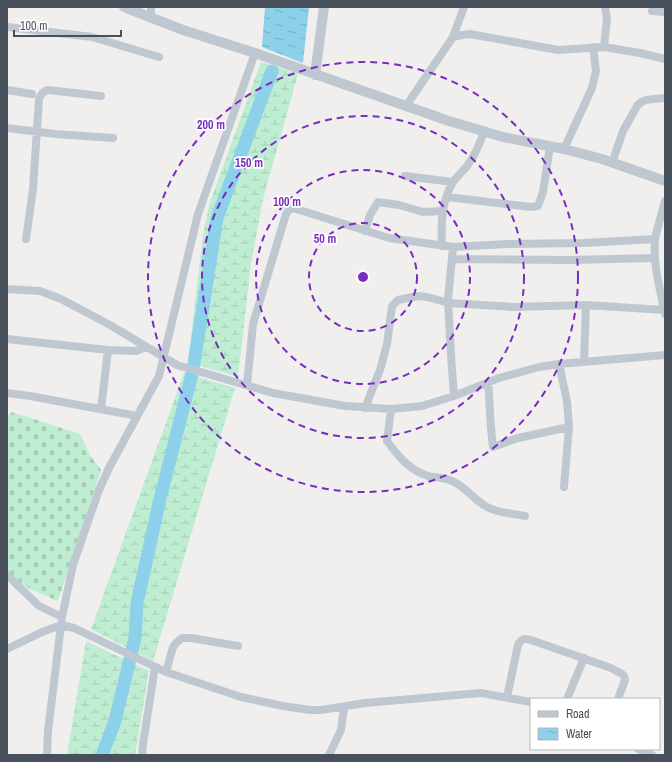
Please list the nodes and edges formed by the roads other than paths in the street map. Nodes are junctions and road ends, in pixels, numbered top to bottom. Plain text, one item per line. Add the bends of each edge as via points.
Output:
1 (124, 7) edge
2 (151, 7) edge
3 (324, 7) edge
4 (464, 7) edge
5 (605, 7) edge
6 (652, 11) dead end
7 (665, 12) edge
8 (151, 18) junction
9 (7, 27) edge
10 (453, 37) junction
11 (593, 47) junction
12 (604, 47) junction
13 (255, 53) junction
14 (159, 57) dead end
15 (665, 58) edge
16 (315, 75) junction
17 (7, 90) edge
18 (32, 94) dead end
19 (101, 96) dead end
20 (665, 98) edge
21 (406, 106) junction
22 (7, 128) edge
23 (37, 132) junction
24 (484, 132) junction
25 (113, 138) dead end
26 (550, 146) junction
27 (564, 149) junction
28 (612, 163) junction
29 (405, 176) dead end
30 (665, 181) edge
31 (453, 182) junction
32 (447, 197) junction
33 (665, 201) edge
34 (442, 211) junction
35 (365, 231) junction
36 (26, 239) dead end
37 (656, 239) junction
38 (442, 246) junction
39 (452, 247) junction
40 (452, 258) junction
41 (655, 258) junction
42 (7, 289) edge
43 (449, 303) junction
44 (586, 305) junction
45 (665, 312) edge
46 (7, 339) edge
47 (147, 347) junction
48 (108, 350) junction
49 (665, 355) edge
50 (163, 357) junction
51 (584, 362) junction
52 (559, 364) junction
53 (488, 382) junction
54 (247, 385) junction
55 (7, 393) edge
56 (454, 396) junction
57 (101, 408) junction
58 (365, 408) junction
59 (391, 409) junction
60 (137, 416) junction
61 (569, 427) junction
62 (564, 486) dead end
63 (525, 516) dead end
64 (7, 575) edge
65 (62, 621) junction
66 (238, 646) dead end
67 (7, 649) edge
68 (584, 658) junction
69 (155, 667) junction
70 (166, 672) junction
71 (507, 697) junction
72 (567, 698) edge
73 (618, 698) edge
74 (530, 702) edge
75 (344, 707) junction
76 (640, 750) edge
77 (47, 755) edge
78 (142, 755) edge
79 (329, 755) edge
80 (652, 755) edge

1 - 8 street
2 - 8 street
3 - 16 street
4 - 10 street
5 - 12 street via 607,18
6 - 7 street
8 - 13 street
9 - 14 street via 92,37
10 - 11 street via 470,34 558,50
10 - 21 street
11 - 12 street
11 - 27 street via 596,71 592,88
12 - 15 street
13 - 16 street
13 - 50 street via 198,214
16 - 21 street
17 - 18 street
19 - 23 street via 45,90 39,99
20 - 28 street via 639,102
21 - 24 street
22 - 23 street
23 - 25 street
23 - 36 street
24 - 26 street
24 - 31 street via 470,162
26 - 27 street
26 - 32 street via 543,192 538,206
27 - 28 street
28 - 30 street
29 - 31 street
31 - 32 street
32 - 34 street
33 - 37 street
34 - 35 street via 423,212 378,202
34 - 38 street
35 - 38 street via 399,240
35 - 54 street via 293,208 289,210 252,324
37 - 39 street
37 - 41 street
38 - 39 street
39 - 40 street
40 - 41 street
40 - 43 street
41 - 45 street
42 - 47 street via 40,291 110,325
43 - 44 street via 513,307
43 - 56 street
43 - 58 street via 418,296 394,303 388,344
44 - 45 street
44 - 51 street
46 - 48 street
47 - 48 street via 136,352
47 - 50 street
48 - 57 street
49 - 51 street
50 - 54 street via 177,365
50 - 60 street via 159,376
51 - 52 street
52 - 53 street
52 - 61 street via 567,401
53 - 56 street
53 - 61 street via 493,447 518,438
54 - 58 street via 317,402
55 - 57 street
56 - 59 street via 422,406
57 - 60 street
58 - 59 street
59 - 63 street via 387,441 413,469 427,476 453,481 487,507
60 - 65 street via 115,454 99,490 73,565
61 - 62 street
64 - 65 street via 39,606
65 - 67 street
65 - 69 street
65 - 77 street
66 - 70 street via 182,638 173,647
68 - 71 street via 531,640 521,640
68 - 72 street
68 - 73 street via 624,676
69 - 70 street
69 - 78 street
70 - 75 street via 241,697 283,706 315,710
71 - 74 street
71 - 75 street via 481,693 458,694
75 - 79 street via 341,730
76 - 80 street

